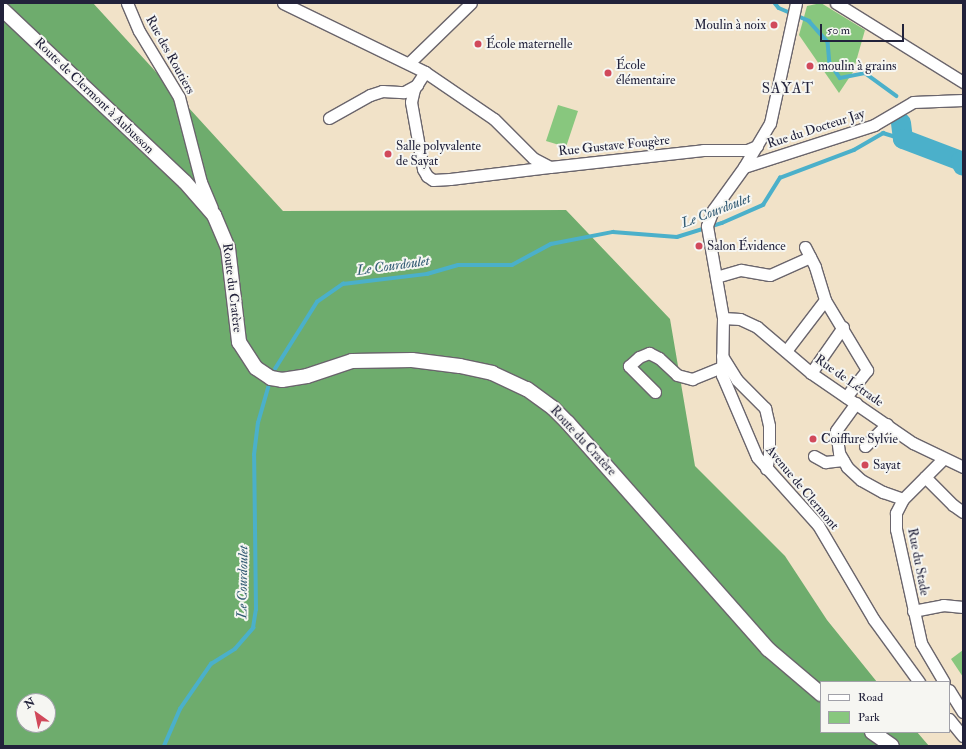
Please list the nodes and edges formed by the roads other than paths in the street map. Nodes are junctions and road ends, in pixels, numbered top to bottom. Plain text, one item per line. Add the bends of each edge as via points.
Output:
1 (127, 3) edge
2 (283, 3) edge
3 (471, 3) edge
4 (796, 3) edge
5 (836, 3) edge
6 (3, 10) edge
7 (409, 63) junction
8 (425, 72) junction
9 (963, 82) edge
10 (417, 85) junction
11 (963, 100) edge
12 (329, 118) dead end
13 (192, 145) junction
14 (757, 146) junction
15 (550, 167) junction
16 (744, 167) junction
17 (185, 182) junction
18 (219, 223) junction
19 (805, 246) dead end
20 (810, 257) junction
21 (716, 277) junction
22 (825, 300) junction
23 (723, 318) junction
24 (843, 327) junction
25 (786, 351) junction
26 (722, 362) junction
27 (812, 373) junction
28 (655, 392) dead end
29 (846, 397) junction
30 (856, 403) junction
31 (887, 424) junction
32 (865, 446) dead end
33 (814, 456) dead end
34 (943, 459) junction
35 (843, 460) junction
36 (963, 467) edge
37 (766, 469) junction
38 (925, 477) junction
39 (903, 498) junction
40 (963, 512) edge
41 (963, 606) edge
42 (913, 611) junction
43 (918, 681) edge
44 (943, 681) edge
45 (950, 692) edge
46 (820, 693) edge
47 (963, 712) edge
48 (950, 720) edge
49 (873, 733) edge
50 (963, 736) edge
51 (892, 746) edge

1 - 13 street, Rue des Routiers via 139,31 179,97
2 - 7 street, Rue Gustave Fougère
3 - 7 street
4 - 14 street, Avenue de Clermont via 773,114
5 - 9 street
6 - 17 main road, Route de Clermont à Aubusson
7 - 8 street, Rue Gustave Fougère
8 - 10 street
8 - 15 street, Rue Gustave Fougère via 494,119 533,158
10 - 12 street via 404,92 382,91 370,95
10 - 15 street via 411,102 424,169 433,180
11 - 16 street, Rue du Docteur Jay via 913,102 874,125
13 - 17 street, Rue des Routiers via 194,166
13 - 18 street, Rue des Routiers via 201,182
14 - 15 street, Rue Gustave Fougère via 747,150 703,150
14 - 16 street, Avenue de Clermont
16 - 21 street, Avenue de Clermont via 709,218 708,233
17 - 18 main road, Route du Cratère
18 - 46 main road, Route du Cratère via 230,257 239,342 259,371 271,378 282,380 313,374 352,361 412,360 460,366 492,374 526,389 553,408 568,423 768,649
19 - 20 street
20 - 21 street via 770,275 741,270
20 - 22 street
21 - 23 street, Avenue de Clermont
22 - 24 street
22 - 25 street
23 - 25 street, Rue de Létrade via 749,323
23 - 26 street, Avenue de Clermont
24 - 27 street
24 - 29 street via 867,370
25 - 27 street, Rue de Létrade
26 - 28 street via 692,379 677,374 649,353 640,356 629,366
26 - 37 street, Avenue de Clermont via 723,381 752,447
26 - 37 street via 765,408 769,426 769,455
27 - 29 street, Rue de Létrade
29 - 30 street, Rue de Létrade
30 - 31 street, Rue de Létrade
30 - 35 street via 836,431 836,447
31 - 32 street
31 - 34 street, Rue de Létrade via 913,443
33 - 35 street via 825,462
34 - 36 street, Rue de Létrade
34 - 38 street, Rue du Stade
35 - 39 street via 861,480 883,492
37 - 43 street, Avenue de Clermont via 818,525 878,625
38 - 39 street, Rue du Stade
38 - 40 street
39 - 42 street, Rue du Stade via 896,513 896,529
41 - 42 street via 942,606
42 - 44 street, Rue du Stade via 923,648
45 - 47 street
48 - 50 street
49 - 51 main road

